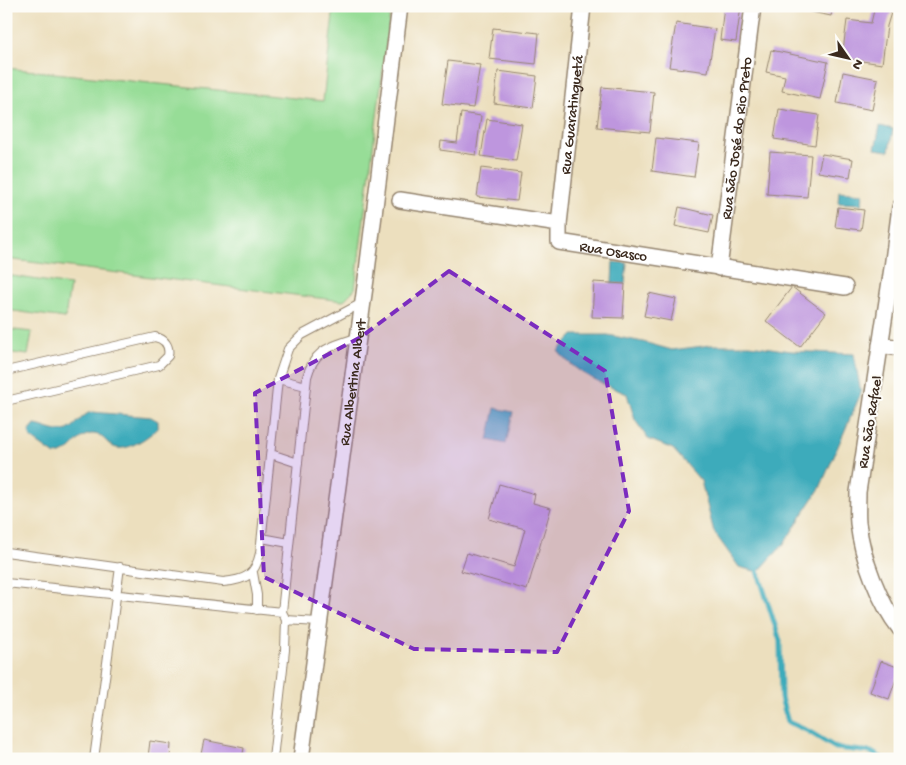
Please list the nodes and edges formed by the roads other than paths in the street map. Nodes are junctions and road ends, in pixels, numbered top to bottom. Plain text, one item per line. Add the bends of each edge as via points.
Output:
1 (400, 6) edge
2 (583, 6) edge
3 (753, 6) edge
4 (400, 200) dead end
5 (900, 207) edge
6 (559, 224) junction
7 (719, 268) junction
8 (844, 287) dead end
9 (362, 304) junction
10 (358, 337) junction
11 (880, 345) junction
12 (900, 348) edge
13 (6, 371) edge
14 (278, 379) junction
15 (306, 386) junction
16 (6, 401) edge
17 (271, 454) junction
18 (298, 463) junction
19 (262, 538) junction
20 (289, 543) junction
21 (6, 552) edge
22 (120, 568) junction
23 (253, 573) junction
24 (6, 583) edge
25 (116, 595) junction
26 (257, 610) junction
27 (282, 612) junction
28 (286, 620) junction
29 (318, 622) junction
30 (900, 629) edge
31 (94, 759) edge
32 (273, 759) edge
33 (300, 759) edge

1 - 9 street, Rua Albertina Albert
2 - 6 street, Rua Guaratinguetá
3 - 7 street, Rua São José do Rio Preto
4 - 6 street
5 - 11 street, Rua São Rafael
6 - 7 street, Rua Osasco via 559,242
7 - 8 street, Rua Osasco
9 - 10 street, Rua Albertina Albert
9 - 14 lane via 302,335 288,349
10 - 15 lane via 320,351 311,363
10 - 29 street, Rua Albertina Albert
11 - 12 street
11 - 30 street, Rua São Rafael via 858,492 858,524 876,586 889,615
13 - 16 lane via 155,337 164,340 168,348 168,356 159,365
14 - 15 lane
14 - 17 lane
15 - 18 lane
17 - 18 lane
17 - 19 lane
18 - 20 lane
19 - 20 lane
19 - 23 lane via 258,564
20 - 27 lane
21 - 22 lane
22 - 23 lane via 223,582 236,581
22 - 25 lane
23 - 26 lane
24 - 25 lane
25 - 26 lane
25 - 31 lane
26 - 27 lane
27 - 28 lane
28 - 29 lane
28 - 32 lane
29 - 33 street, Rua Albertina Albert

